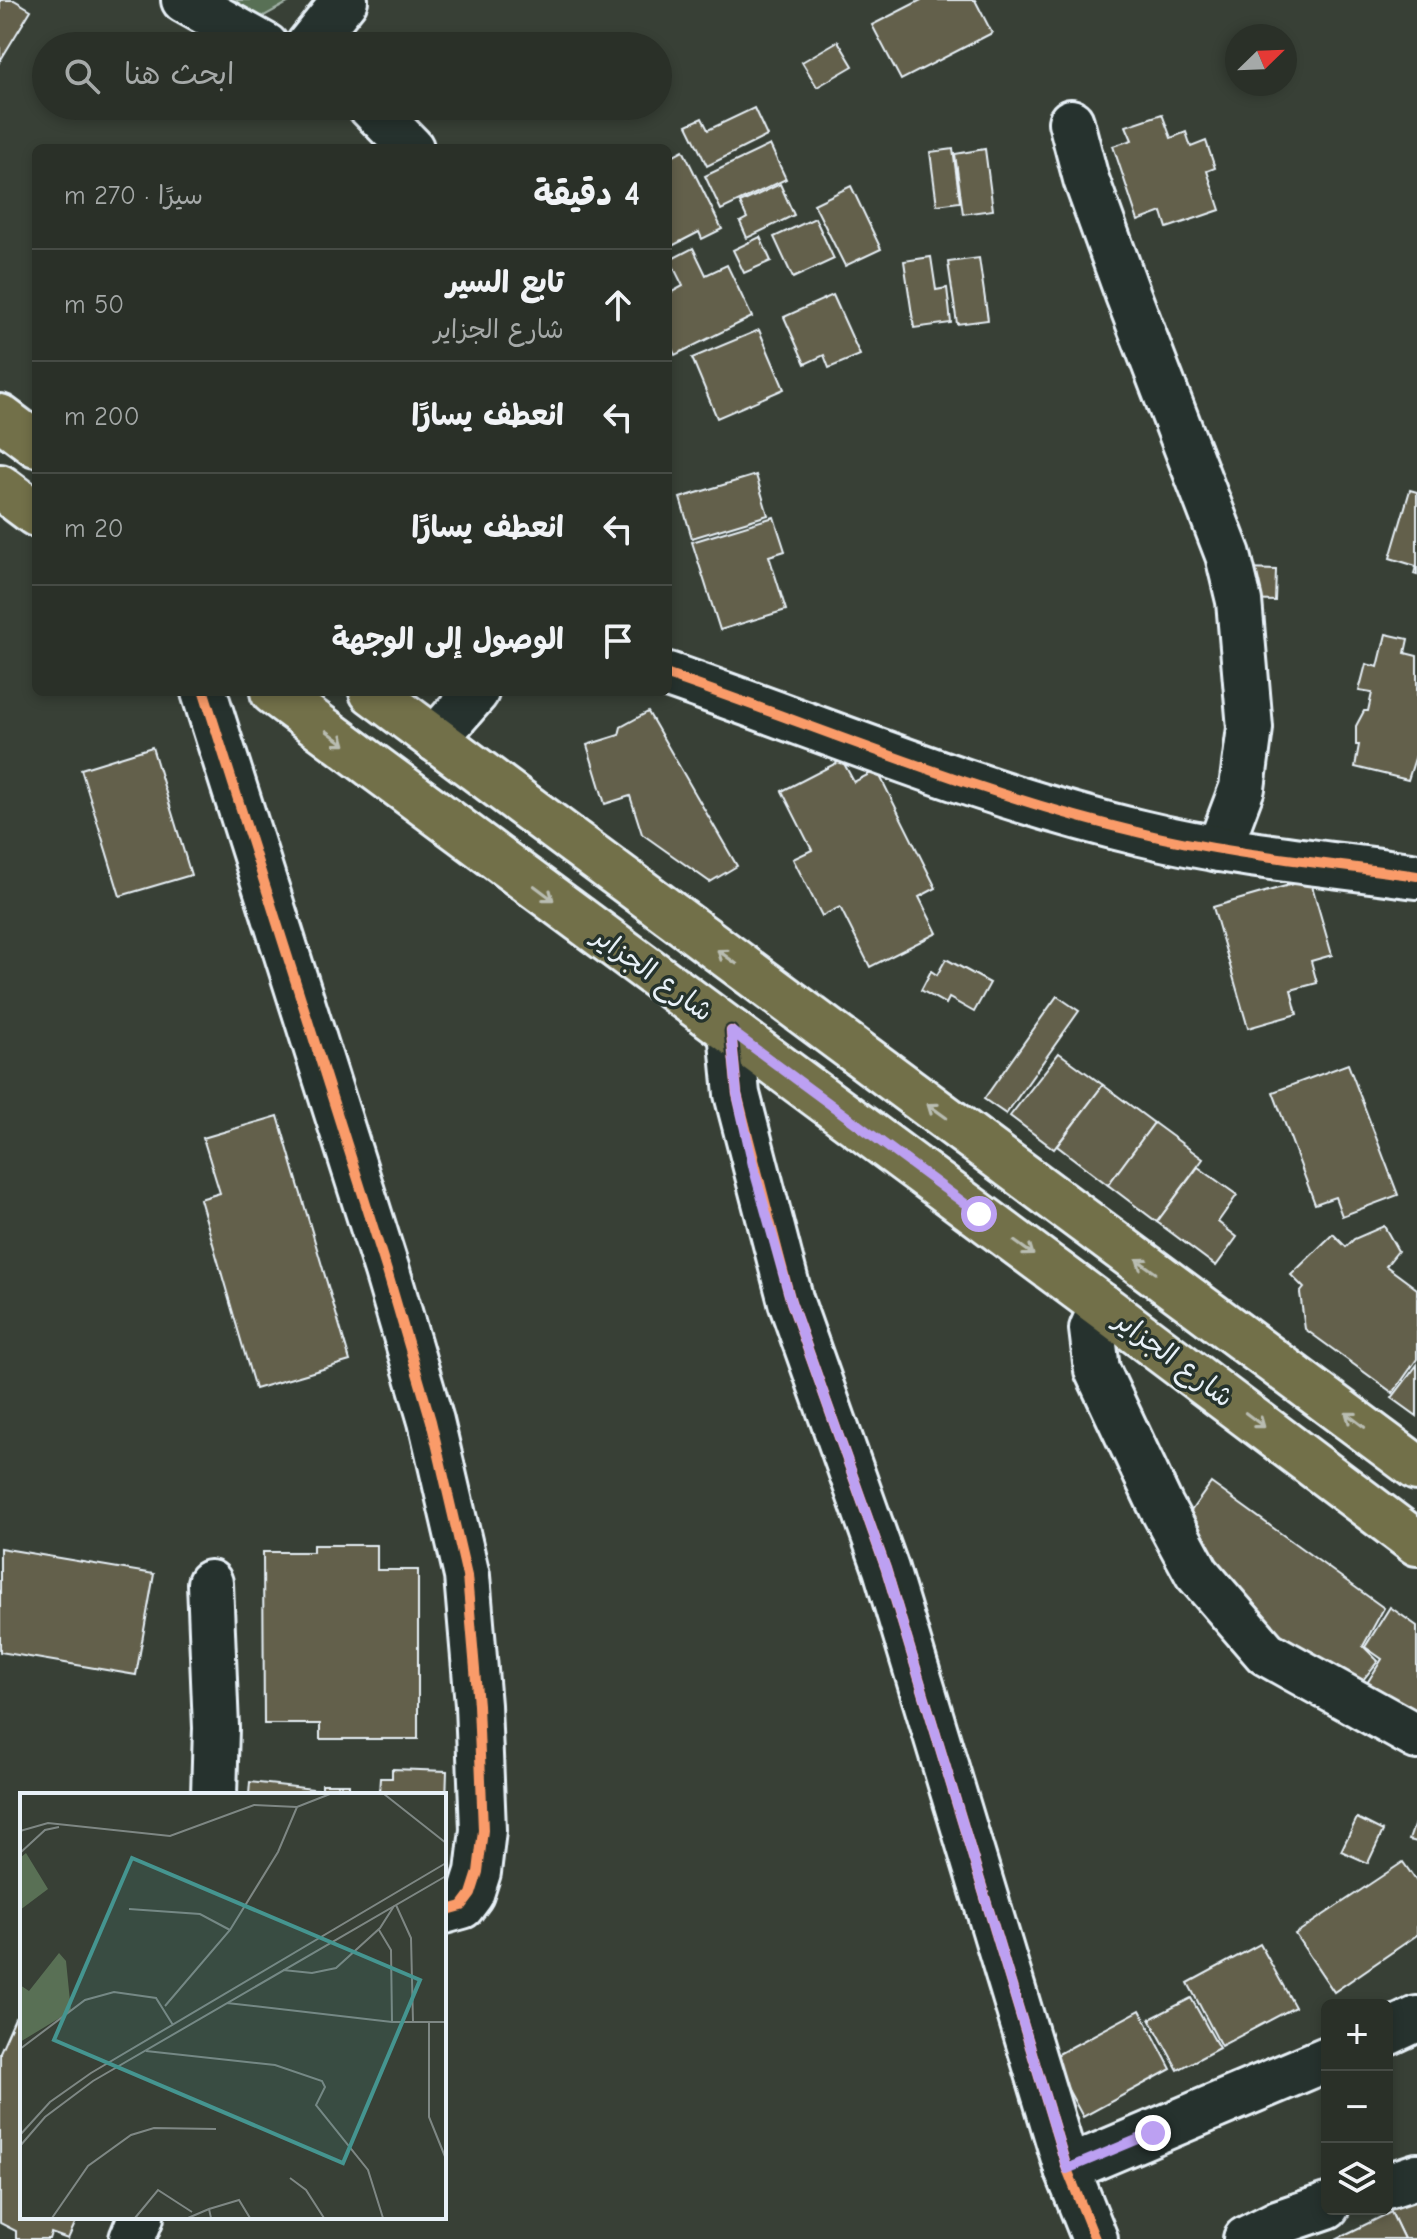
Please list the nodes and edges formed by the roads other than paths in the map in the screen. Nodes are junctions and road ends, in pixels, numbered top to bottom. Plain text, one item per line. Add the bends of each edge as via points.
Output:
1 (184, 0) edge
2 (345, 0) edge
3 (241, 32) edge
4 (319, 32) edge
5 (384, 120) edge
6 (1071, 122) dead end
7 (407, 144) edge
8 (0, 417) edge
9 (32, 441) edge
10 (0, 487) edge
11 (32, 511) edge
12 (672, 676) edge
13 (205, 696) edge
14 (278, 696) edge
15 (377, 696) edge
16 (473, 696) edge
17 (435, 739) junction
18 (1219, 849) junction
19 (1417, 876) edge
20 (731, 1031) junction
21 (1102, 1306) junction
22 (1417, 1468) edge
23 (1417, 1543) edge
24 (210, 1583) dead end
25 (1417, 1737) edge
26 (214, 1793) edge
27 (446, 1910) edge
28 (1417, 2019) edge
29 (1393, 2030) edge
30 (1321, 2062) edge
31 (1067, 2169) junction
32 (1417, 2176) edge
33 (1393, 2184) edge
34 (1321, 2208) edge
35 (140, 2219) edge
36 (132, 2239) edge
37 (1095, 2239) edge
38 (1246, 2239) edge

1 - 3 street
2 - 4 street
5 - 7 street
6 - 18 street via 1128,295 1228,555 1239,601 1250,728 1242,788
8 - 9 main road
10 - 11 main road
12 - 18 street via 1028,803
13 - 27 street via 387,1271 431,1421 467,1576 483,1830 471,1894 462,1906
14 -> 20 main road, شارع الجزاير
15 - 17 main road, شارع الجزاير
16 - 17 street
22 -> 17 main road, شارع الجزاير
18 - 19 street
20 -> 21 main road, شارع الجزاير
20 - 31 street via 744,1124 791,1302 886,1569
21 -> 23 main road, شارع الجزاير
21 - 25 street via 1092,1329 1097,1370 1197,1573 1266,1653
24 - 26 street
28 - 29 street
30 - 31 street
31 - 37 street
32 - 33 street
34 - 38 street
35 - 36 street

